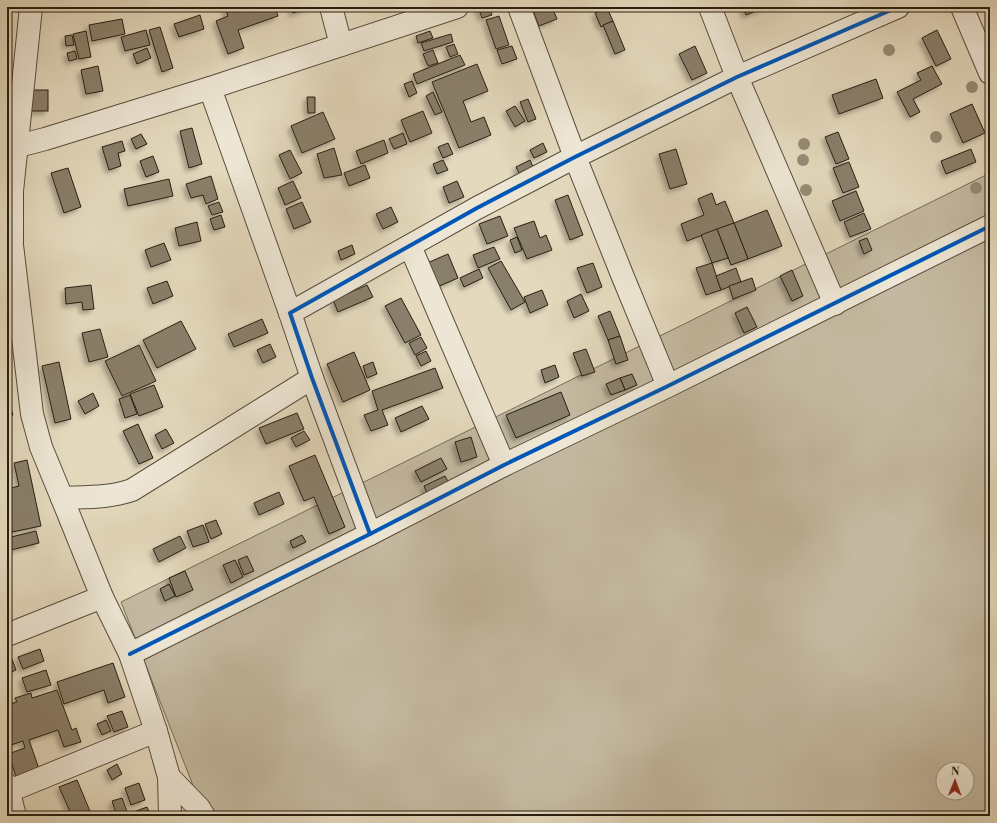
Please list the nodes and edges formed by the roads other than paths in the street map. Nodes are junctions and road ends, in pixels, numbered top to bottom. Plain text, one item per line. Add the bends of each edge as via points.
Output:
1 (31, 7) edge
2 (331, 7) edge
3 (457, 7) edge
4 (520, 7) edge
5 (710, 7) edge
6 (898, 7) edge
7 (962, 7) edge
8 (341, 45) junction
9 (990, 74) edge
10 (737, 77) junction
11 (210, 88) junction
12 (12, 148) edge
13 (575, 156) junction
14 (990, 226) edge
15 (410, 246) junction
16 (835, 304) junction
17 (290, 313) junction
18 (312, 378) junction
19 (668, 386) junction
20 (504, 465) junction
21 (62, 498) junction
22 (370, 534) junction
23 (102, 597) junction
24 (7, 635) edge
25 (130, 654) junction
26 (156, 732) junction
27 (169, 777) junction
28 (8, 789) edge
29 (15, 816) edge
30 (170, 816) edge
31 (204, 816) edge

1 - 12 street
2 - 8 street
3 - 8 street
4 - 13 street
5 - 10 street
6 - 10 street
7 - 9 street
8 - 11 street
10 - 13 street
10 - 16 street
11 - 12 street
11 - 17 street
12 - 21 street via 12,245 32,414 41,447
13 - 15 street
13 - 19 street
14 - 16 street
15 - 17 street
15 - 20 street
16 - 19 street
17 - 18 street
18 - 21 street via 132,490 109,496
18 - 22 street
19 - 20 street
20 - 22 street
21 - 23 street
22 - 25 street
23 - 24 street
23 - 25 street
25 - 26 street
26 - 27 street
26 - 28 street
27 - 30 street
27 - 31 street
28 - 29 street

